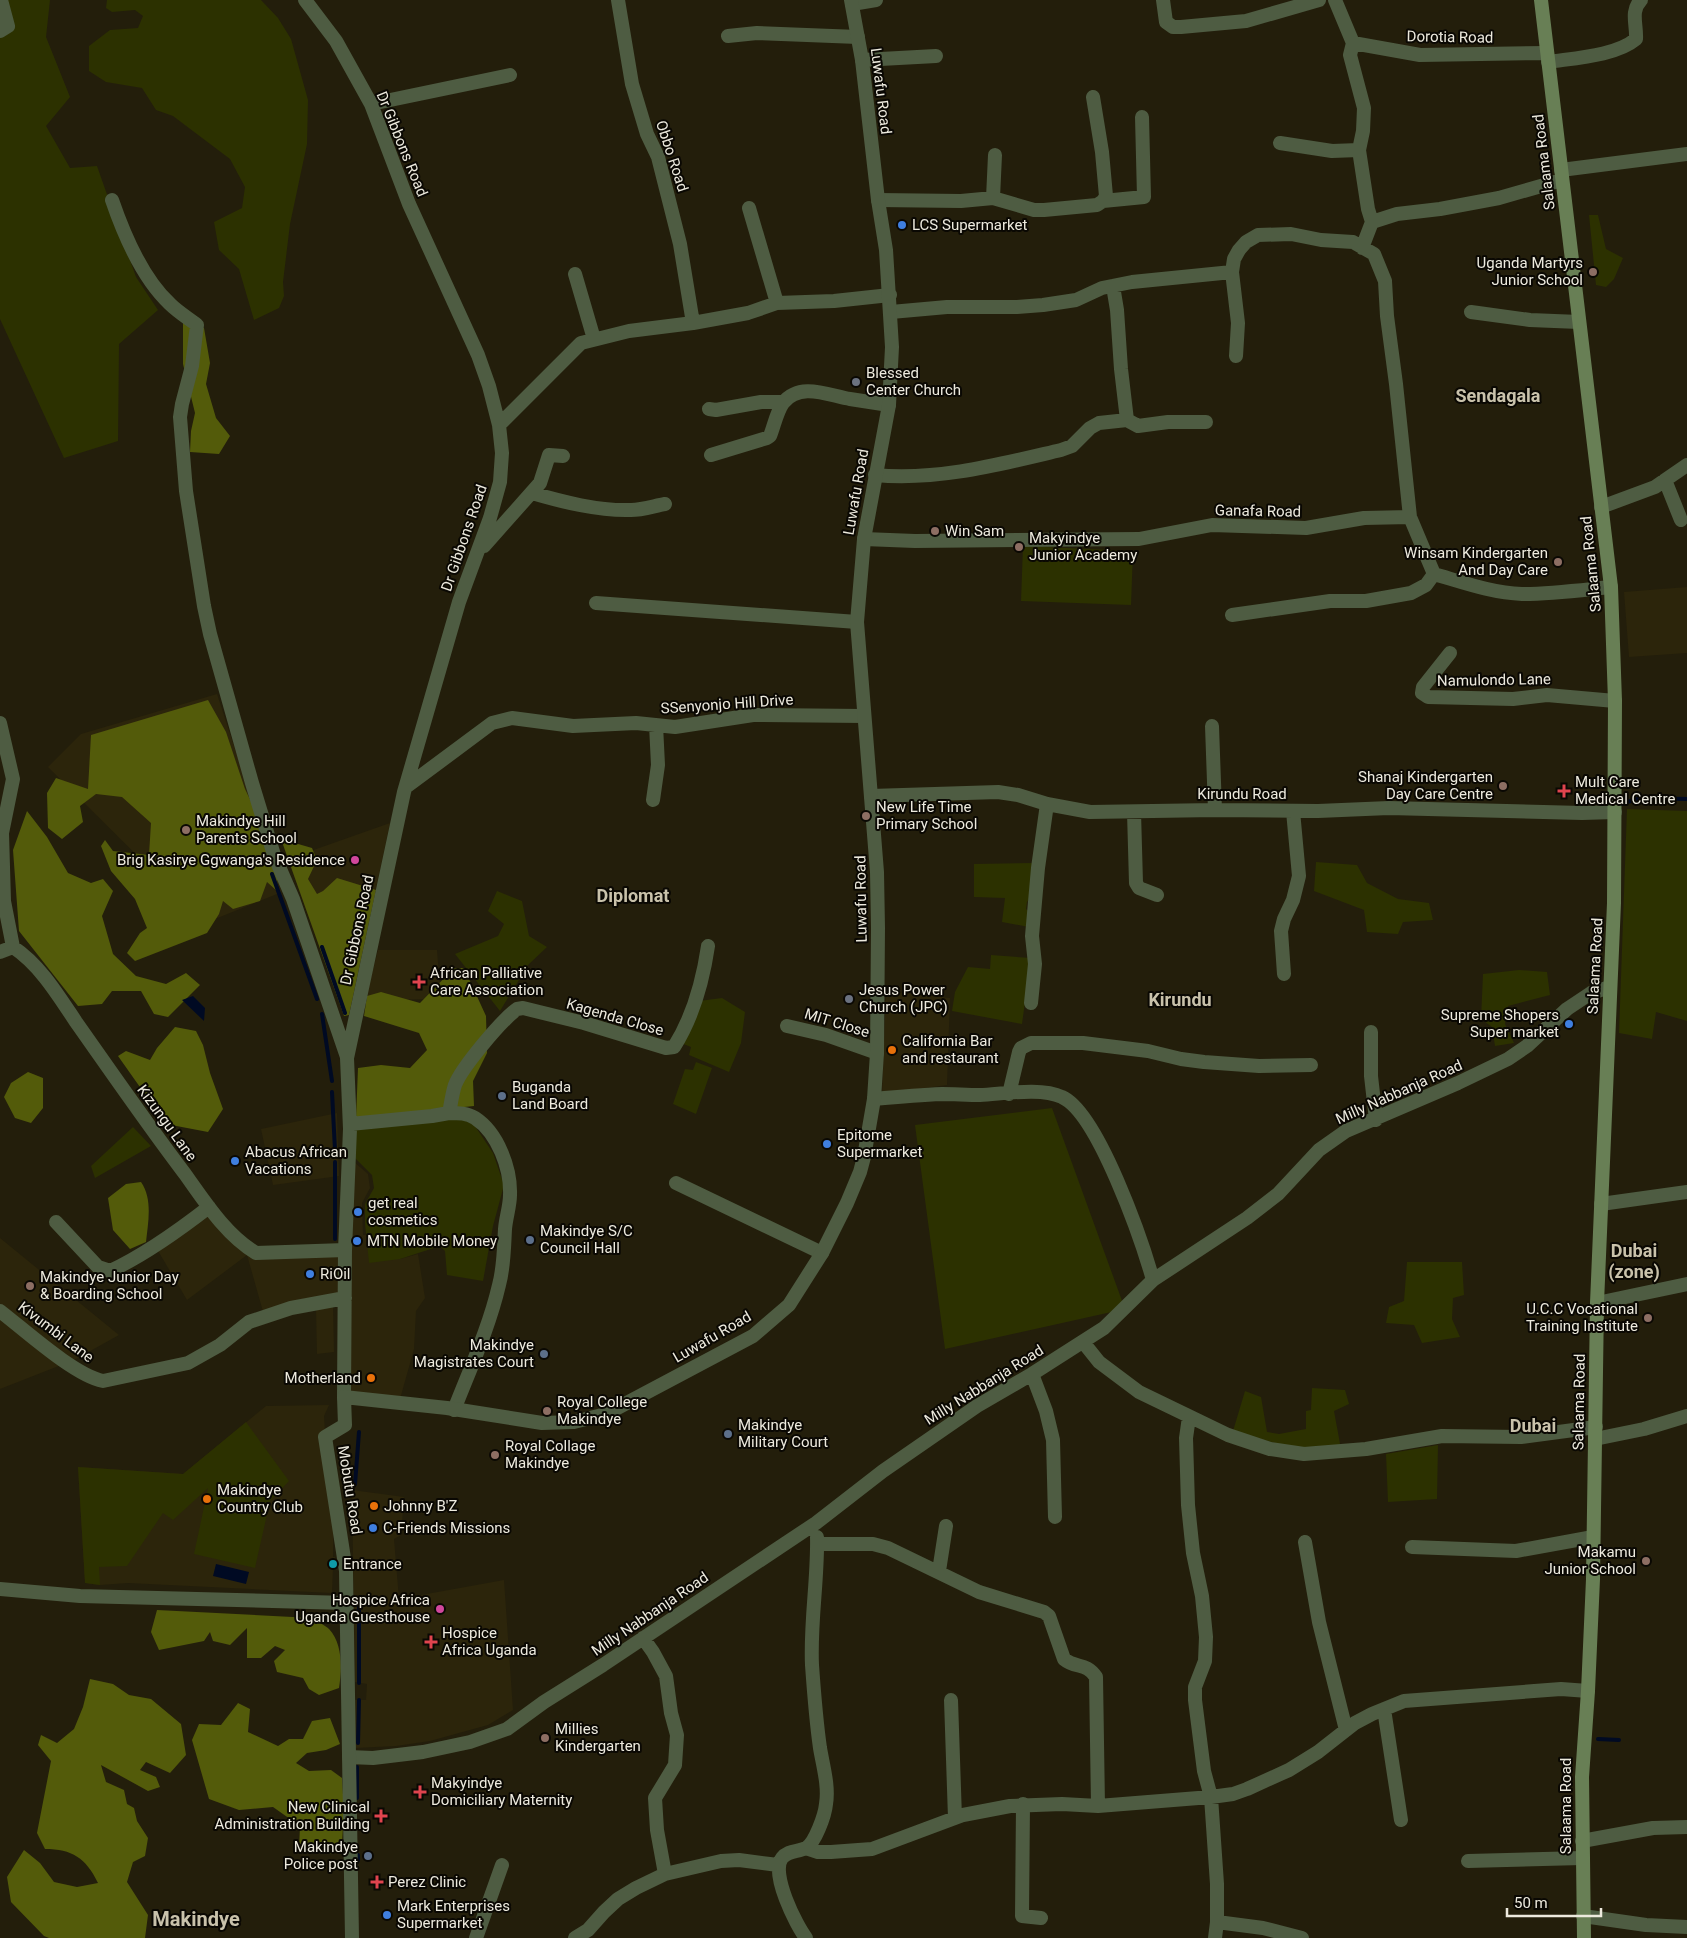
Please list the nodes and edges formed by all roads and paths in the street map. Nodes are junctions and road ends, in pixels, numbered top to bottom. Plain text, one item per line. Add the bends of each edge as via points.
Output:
1 (1, 0) edge
2 (305, 0) edge
3 (618, 0) edge
4 (876, 0) edge
5 (1163, 0) edge
6 (1319, 0) edge
7 (1335, 0) edge
8 (1541, 0) edge
9 (1641, 0) edge
10 (852, 2) edge
11 (0, 31) edge
12 (728, 36) dead end
13 (858, 37) junction
14 (1353, 43) junction
15 (936, 56) dead end
16 (1548, 58) junction
17 (862, 60) junction
18 (510, 75) dead end
19 (1094, 97) dead end
20 (371, 104) junction
21 (1142, 117) dead end
22 (1280, 143) dead end
23 (1359, 150) junction
24 (1687, 154) edge
25 (995, 155) dead end
26 (1562, 175) junction
27 (993, 198) junction
28 (112, 200) dead end
29 (878, 200) junction
30 (1103, 201) junction
31 (749, 208) dead end
32 (1372, 222) junction
33 (1362, 248) junction
34 (1232, 272) junction
35 (575, 274) dead end
36 (1113, 286) junction
37 (890, 295) junction
38 (777, 303) junction
39 (891, 312) junction
40 (1471, 312) dead end
41 (1579, 322) junction
42 (693, 323) junction
43 (594, 339) junction
44 (1236, 356) dead end
45 (783, 402) junction
46 (889, 405) junction
47 (709, 409) dead end
48 (1127, 420) junction
49 (1206, 422) dead end
50 (499, 425) junction
51 (711, 454) dead end
52 (563, 456) dead end
53 (1687, 465) edge
54 (875, 475) junction
55 (1665, 480) junction
56 (532, 492) junction
57 (666, 504) dead end
58 (1601, 507) junction
59 (1410, 517) junction
60 (1681, 520) dead end
61 (864, 539) junction
62 (479, 552) junction
63 (1434, 574) junction
64 (1611, 587) junction
65 (596, 603) dead end
66 (1232, 614) dead end
67 (857, 622) junction
68 (1450, 653) dead end
69 (1615, 701) junction
70 (864, 716) junction
71 (0, 723) edge
72 (656, 725) junction
73 (1212, 726) dead end
74 (406, 787) junction
75 (871, 796) junction
76 (653, 800) dead end
77 (1047, 804) junction
78 (1215, 810) junction
79 (1293, 811) junction
80 (1134, 812) junction
81 (1615, 812) junction
82 (1157, 895) dead end
83 (708, 946) dead end
84 (6, 949) edge
85 (1284, 974) dead end
86 (1610, 986) junction
87 (1031, 1003) dead end
88 (788, 1026) dead end
89 (1371, 1032) dead end
90 (876, 1053) junction
91 (347, 1058) junction
92 (1312, 1065) dead end
93 (1009, 1094) junction
94 (874, 1099) junction
95 (449, 1113) junction
96 (1376, 1120) junction
97 (350, 1124) junction
98 (676, 1183) dead end
99 (1687, 1192) edge
100 (1601, 1204) junction
101 (209, 1207) junction
102 (56, 1222) dead end
103 (345, 1250) junction
104 (822, 1253) junction
105 (1153, 1280) junction
106 (1687, 1284) edge
107 (345, 1298) junction
108 (1597, 1303) junction
109 (0, 1311) edge
110 (1083, 1342) junction
111 (1032, 1374) junction
112 (344, 1397) junction
113 (454, 1410) junction
114 (1687, 1416) edge
115 (1189, 1417) junction
116 (1595, 1433) junction
117 (1055, 1517) dead end
118 (816, 1523) junction
119 (946, 1526) dead end
120 (1593, 1537) junction
121 (1305, 1542) dead end
122 (817, 1544) junction
123 (1412, 1547) dead end
124 (939, 1572) junction
125 (0, 1588) edge
126 (347, 1603) junction
127 (643, 1638) junction
128 (1588, 1691) junction
129 (951, 1700) dead end
130 (1384, 1709) junction
131 (1346, 1730) junction
132 (349, 1757) junction
133 (1211, 1797) junction
134 (1023, 1804) junction
135 (1098, 1806) junction
136 (955, 1818) junction
137 (1402, 1820) dead end
138 (1687, 1827) edge
139 (1582, 1841) junction
140 (806, 1848) junction
141 (1582, 1858) junction
142 (1468, 1861) dead end
143 (502, 1865) dead end
144 (778, 1865) junction
145 (665, 1874) junction
146 (1583, 1916) junction
147 (1041, 1918) dead end
148 (1217, 1922) junction
149 (1687, 1927) edge
150 (352, 1938) edge
151 (476, 1938) edge
152 (575, 1938) edge
153 (806, 1938) edge
154 (1215, 1938) edge
155 (1302, 1938) edge
156 (1584, 1938) edge

1 - 11 street via 8,26
2 - 20 street, Dr Gibbons Road via 336,41
3 - 42 street, Obbo Road via 631,78 647,134 658,157 680,244
4 - 10 street
5 - 6 street via 1166,22 1181,28 1246,21
7 - 14 street
8 - 16 main road, Salaama Road
9 - 16 street, Dorotia Road via 1634,13 1636,39 1629,45 1602,53
10 - 13 street, Luwafu Road
12 - 13 street via 757,33
13 - 17 street, Luwafu Road
14 - 16 street, Dorotia Road via 1420,55
14 - 23 street via 1350,55 1364,108
15 - 17 street
16 - 26 main road, Salaama Road
17 - 29 street, Luwafu Road
18 - 20 street
19 - 30 street via 1106,196
20 - 50 street, Dr Gibbons Road via 409,204 478,355
21 - 30 street via 1144,197
22 - 23 street via 1332,152
23 - 32 street
24 - 26 street
25 - 27 street
26 - 32 street via 1499,198 1397,214
26 - 41 main road, Salaama Road
27 - 29 street
27 - 30 street via 1034,210 1090,206
28 - 91 street via 126,238 146,274 168,303 197,325 192,366 180,417 186,491 204,606 249,774
29 - 37 street, Luwafu Road
31 - 38 street
32 - 33 street
33 - 34 street via 1353,242 1291,234 1258,235 1239,250
33 - 59 street via 1374,254 1385,281
34 - 36 street
34 - 44 street via 1238,323
35 - 43 street
36 - 39 street via 1076,300 1043,305
36 - 48 street
37 - 38 street
37 - 39 street, Luwafu Road
38 - 42 street
39 - 46 street, Luwafu Road
40 - 41 street via 1530,320
41 - 58 main road, Salaama Road
42 - 43 street
43 - 50 street via 581,343 572,351
45 - 46 street via 791,396 817,390
45 - 47 street
45 - 51 street via 770,436
46 - 54 street, Luwafu Road
48 - 49 street via 1138,426
48 - 54 street via 1099,423 1072,446 1061,450 986,467 914,476
50 - 62 street, Dr Gibbons Road via 502,453 500,482
52 - 56 street via 549,455 540,483
53 - 55 street
54 - 61 street, Luwafu Road
55 - 58 street via 1635,496
55 - 60 street
56 - 57 street via 564,502 602,508 631,510
56 - 62 street
58 - 64 main road, Salaama Road
59 - 61 street, Ganafa Road via 1364,518 1306,528 1212,525 1139,539
59 - 63 street
61 - 67 street, Luwafu Road
62 - 74 street, Dr Gibbons Road via 459,602
63 - 64 street via 1520,594
63 - 66 street via 1426,585 1411,593 1366,601 1330,601
64 - 69 main road, Salaama Road
65 - 67 street
67 - 70 street, Luwafu Road
68 - 69 street, Namulondo Lane via 1423,688 1422,693 1428,697 1513,699 1547,695
69 - 81 main road, Salaama Road
70 - 72 street, SSenyonjo Hill Drive via 753,715 675,727
70 - 75 street, Luwafu Road
71 - 84 street via 13,779 2,833
72 - 74 street, SSenyonjo Hill Drive via 573,726 503,719 492,722
72 - 76 street via 658,765
73 - 78 street
74 - 91 street, Dr Gibbons Road
75 - 77 street, Kirundu Road via 998,792
75 - 90 street, Luwafu Road via 878,872
77 - 80 street, Kirundu Road via 1090,812
77 - 87 street via 1032,936 1035,964
78 - 79 street, Kirundu Road
78 - 80 street, Kirundu Road
79 - 81 street, Kirundu Road via 1389,808
79 - 85 street via 1299,876 1281,931
80 - 82 street via 1136,883 1139,888
81 - 86 main road, Salaama Road
83 - 95 street, Kagenda Close via 705,969 694,1003 674,1047 666,1048 584,1023 517,1009 460,1076
84 - 101 street, Kizungu Lane via 26,956 48,982
86 - 96 street, Milly Nabbanja Road via 1591,993 1567,1009 1508,1059
86 - 100 main road, Salaama Road
88 - 90 street, MIT Close via 826,1035
89 - 96 street
90 - 94 street, Luwafu Road
91 - 97 street, Mobutu Road
92 - 93 street via 1259,1066 1181,1059 1148,1050 1084,1043 1031,1043 1019,1052
93 - 94 street
93 - 105 street via 1046,1092 1077,1107 1129,1206
94 - 104 street, Luwafu Road via 860,1172
95 - 97 street
95 - 113 street via 470,1116 488,1131 500,1148 508,1171 510,1195 500,1284
96 - 105 street, Milly Nabbanja Road via 1346,1131 1329,1142 1278,1194
97 - 103 street, Mobutu Road
98 - 104 street
99 - 100 street
100 - 108 main road, Salaama Road
101 - 102 street via 127,1263 110,1271 98,1267
101 - 103 street, Kizungu Lane via 246,1247 256,1253
103 - 107 street, Mobutu Road
104 - 113 street, Luwafu Road via 789,1304 753,1336 606,1414 574,1422 542,1423
105 - 110 street, Milly Nabbanja Road via 1104,1328
106 - 108 street
107 - 109 street, Kivumbi Lane via 291,1308 249,1322 220,1345 188,1363 103,1381 90,1378 67,1363
107 - 112 street, Mobutu Road
108 - 116 main road, Salaama Road
110 - 111 street, Milly Nabbanja Road
110 - 115 street via 1099,1362 1125,1383
111 - 117 street via 1053,1440
111 - 118 street, Milly Nabbanja Road via 923,1443
112 - 113 street, Luwafu Road
112 - 126 street, Mobutu Road via 345,1425 325,1437 346,1571
114 - 116 street via 1644,1429
115 - 116 street via 1228,1436 1270,1449 1304,1454 1366,1449 1442,1436 1522,1437
115 - 133 street via 1186,1438 1188,1505 1206,1637 1205,1661 1195,1687 1195,1700 1204,1771
116 - 120 main road, Salaama Road
118 - 122 street
118 - 127 street, Milly Nabbanja Road
119 - 124 street
120 - 123 street via 1516,1551
120 - 128 main road, Salaama Road
121 - 131 street via 1319,1622
122 - 124 street via 873,1544
122 - 140 street via 812,1663 826,1804 817,1832
124 - 135 street via 979,1592 1044,1612 1052,1623 1064,1659 1091,1670 1096,1677
125 - 126 street via 80,1596
126 - 132 street, Mobutu Road
127 - 132 street, Milly Nabbanja Road via 507,1729 470,1742 423,1752 373,1758
127 - 145 street via 666,1676 677,1735 675,1764 655,1798
128 - 130 street via 1561,1689 1423,1699 1404,1701
128 - 139 main road, Salaama Road via 1582,1777
129 - 136 street
130 - 131 street
130 - 137 street
131 - 133 street via 1289,1770 1247,1789
132 - 150 street, Mobutu Road
133 - 135 street
133 - 148 street
134 - 135 street
134 - 136 street
134 - 147 street via 1022,1916
136 - 140 street via 872,1849 818,1852
138 - 139 street via 1653,1828
139 - 141 main road, Salaama Road
140 - 144 street via 789,1852
141 - 142 street
141 - 146 main road, Salaama Road
143 - 151 street
144 - 145 street via 721,1861
144 - 153 street via 790,1910
145 - 152 street via 618,1899 588,1930
146 - 149 street
146 - 156 main road, Salaama Road
148 - 154 street
148 - 155 street via 1263,1928

